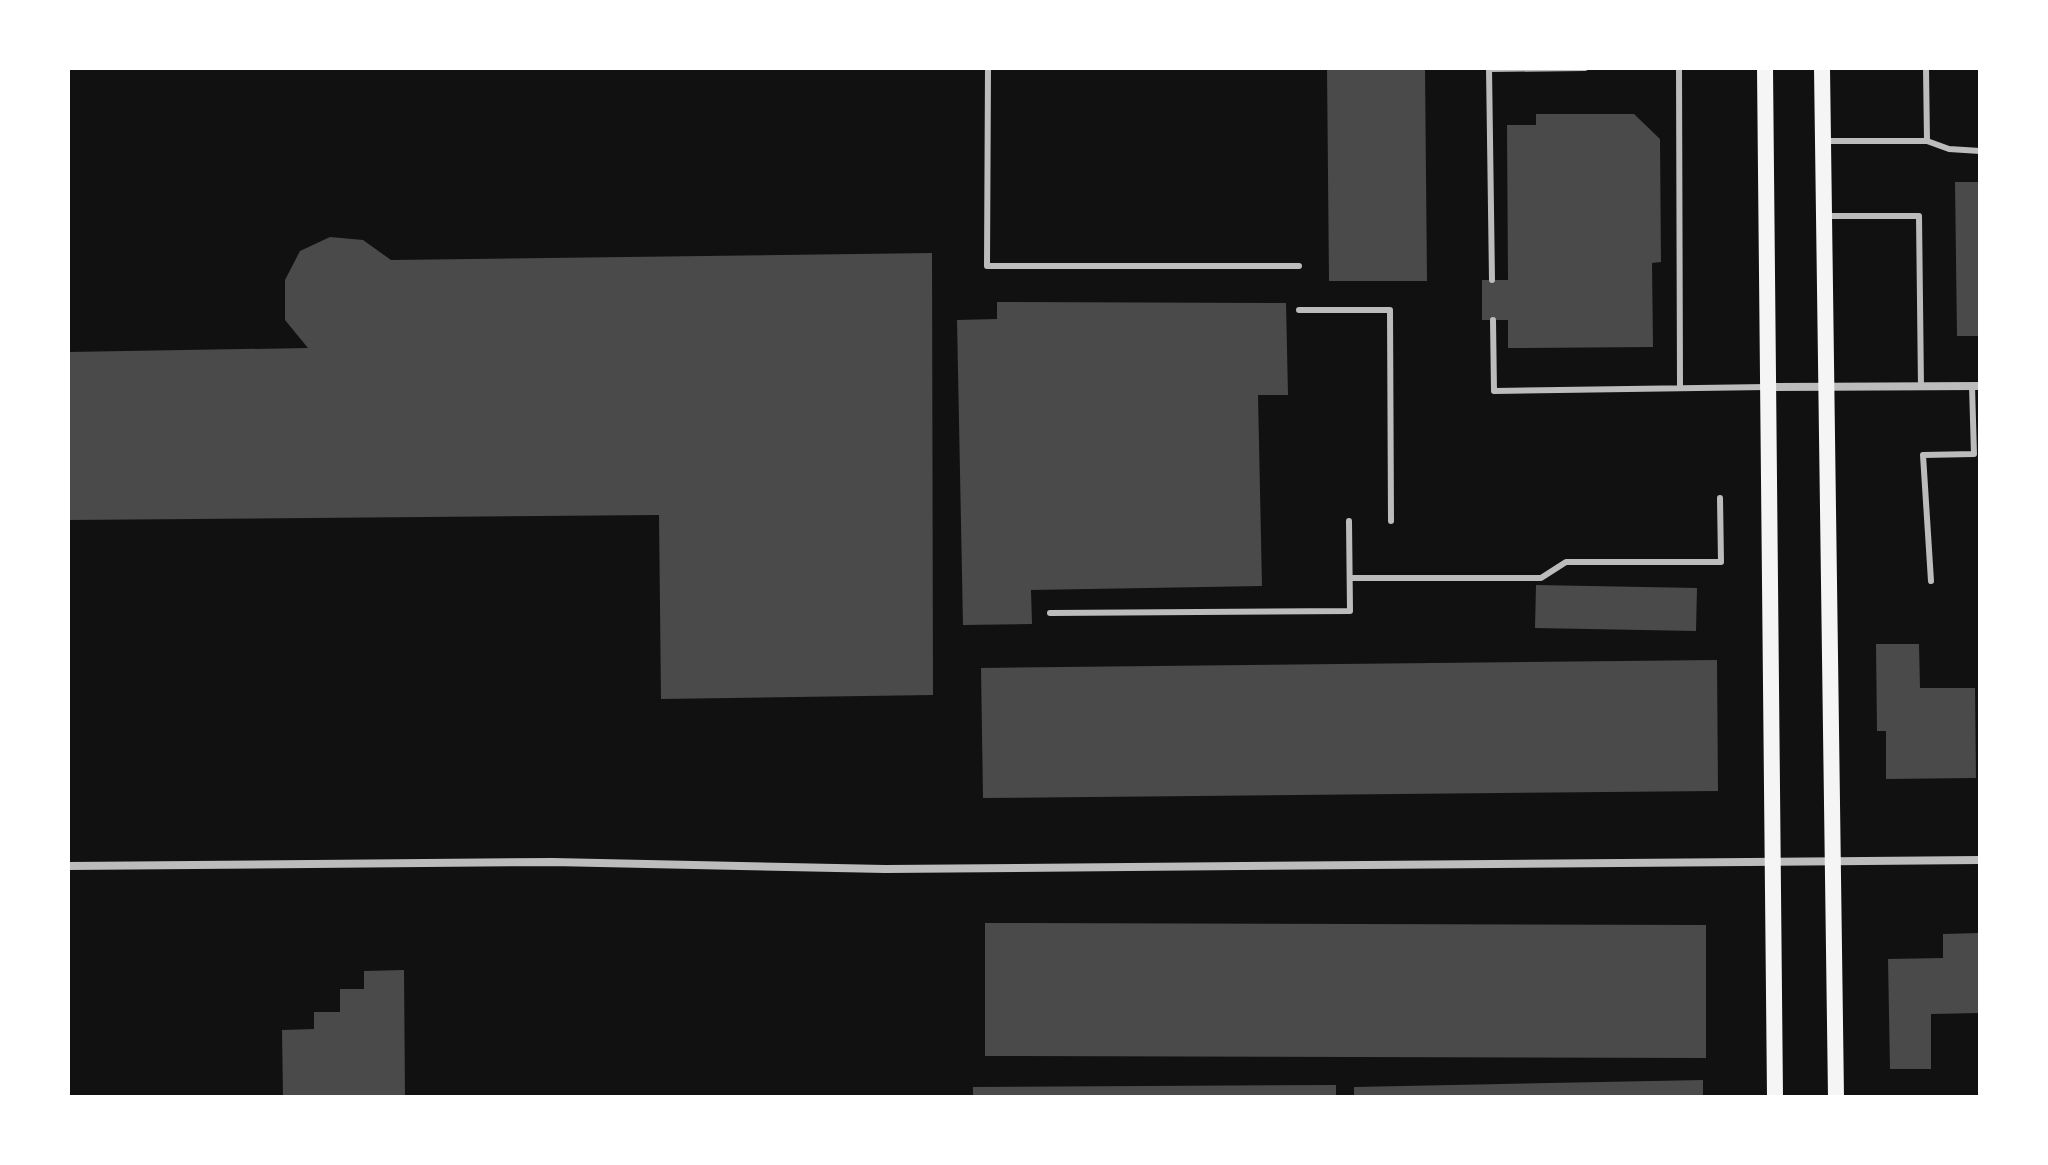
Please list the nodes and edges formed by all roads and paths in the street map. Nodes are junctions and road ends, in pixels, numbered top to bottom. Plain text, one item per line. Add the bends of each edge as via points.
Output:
1 (988, 68) edge
2 (1489, 68) edge
3 (1585, 68) edge
4 (1679, 68) edge
5 (1765, 68) edge
6 (1822, 68) edge
7 (1926, 68) edge
8 (1823, 141) junction
9 (1927, 141) junction
10 (1980, 151) edge
11 (1823, 216) junction
12 (1299, 266) dead end
13 (1492, 280) dead end
14 (1299, 310) dead end
15 (1493, 320) dead end
16 (1976, 386) edge
17 (1767, 387) junction
18 (1826, 387) junction
19 (1921, 387) junction
20 (1680, 388) junction
21 (1720, 498) dead end
22 (1349, 521) dead end
23 (1391, 521) dead end
24 (1350, 578) junction
25 (1931, 581) dead end
26 (1050, 613) dead end
27 (1980, 860) edge
28 (1772, 861) junction
29 (1834, 861) junction
30 (68, 866) edge
31 (1775, 1097) edge
32 (1836, 1097) edge

1 - 12 lane via 987,266
2 - 3 lane
2 - 13 lane
4 - 20 lane
5 - 17 main road
6 - 8 main road
7 - 9 lane
8 - 9 lane
8 - 11 main road
9 - 10 lane
11 - 18 main road
11 - 19 lane via 1919,216
14 - 23 lane via 1390,310
15 - 20 lane via 1494,391
16 - 19 street
16 - 25 lane via 1974,454 1923,455
17 - 18 street
17 - 20 lane
17 - 28 main road
18 - 19 street
18 - 29 main road
21 - 24 lane via 1721,562 1566,562 1541,578
22 - 24 lane
24 - 26 lane via 1350,611
27 - 29 street
28 - 29 street
28 - 30 street via 885,869 553,862
28 - 31 main road
29 - 32 main road

